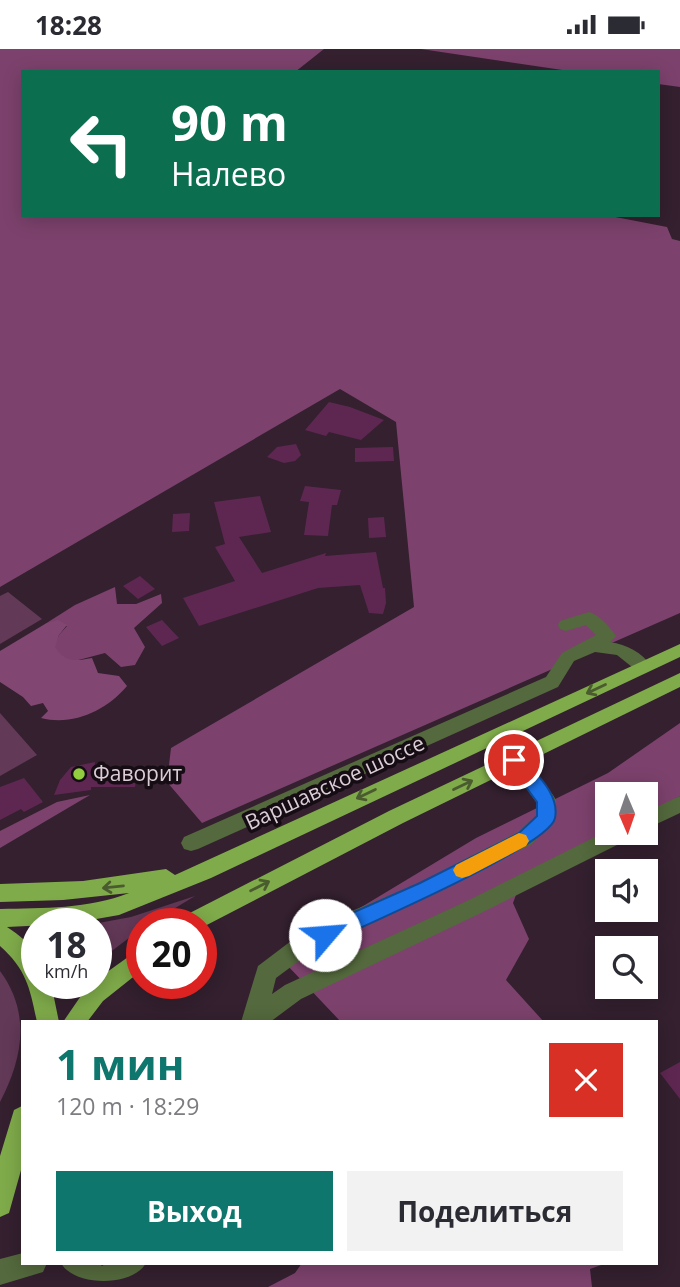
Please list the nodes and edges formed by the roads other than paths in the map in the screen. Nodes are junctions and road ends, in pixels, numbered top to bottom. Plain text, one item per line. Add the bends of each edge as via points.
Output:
1 (566, 625) dead end
2 (593, 646) junction
3 (680, 650) edge
4 (643, 667) junction
5 (680, 679) edge
6 (514, 760) junction
7 (680, 804) edge
8 (658, 815) edge
9 (191, 843) dead end
10 (598, 845) edge
11 (204, 872) junction
12 (0, 893) edge
13 (217, 910) edge
14 (0, 918) edge
15 (0, 934) edge
16 (21, 952) edge
17 (126, 970) edge
18 (43, 999) edge
19 (48, 1020) edge
20 (76, 1020) edge
21 (253, 1020) edge
22 (254, 1020) edge
23 (21, 1121) edge
24 (21, 1125) edge
25 (0, 1149) edge
26 (0, 1203) edge
27 (26, 1265) edge
28 (77, 1265) edge
29 (130, 1265) edge
30 (0, 1272) edge

1 - 2 lane via 589,618 607,636
2 - 4 lane via 622,650
2 - 9 lane via 568,657 552,682
3 - 4 main road, Варшавское шоссе
4 -> 11 main road, Варшавское шоссе
5 - 6 main road
13 -> 6 main road
6 - 21 lane via 546,800 546,819 525,838 299,948 266,973
7 - 8 lane
10 - 22 lane via 293,992
11 -> 12 main road via 119,887
11 - 14 main road, Варшавское шоссе via 112,909
15 - 16 main road
17 - 20 main road via 95,994
18 - 19 main road
23 - 25 main road
24 - 26 main road
27 - 30 lane
28 - 29 lane via 102,1280

